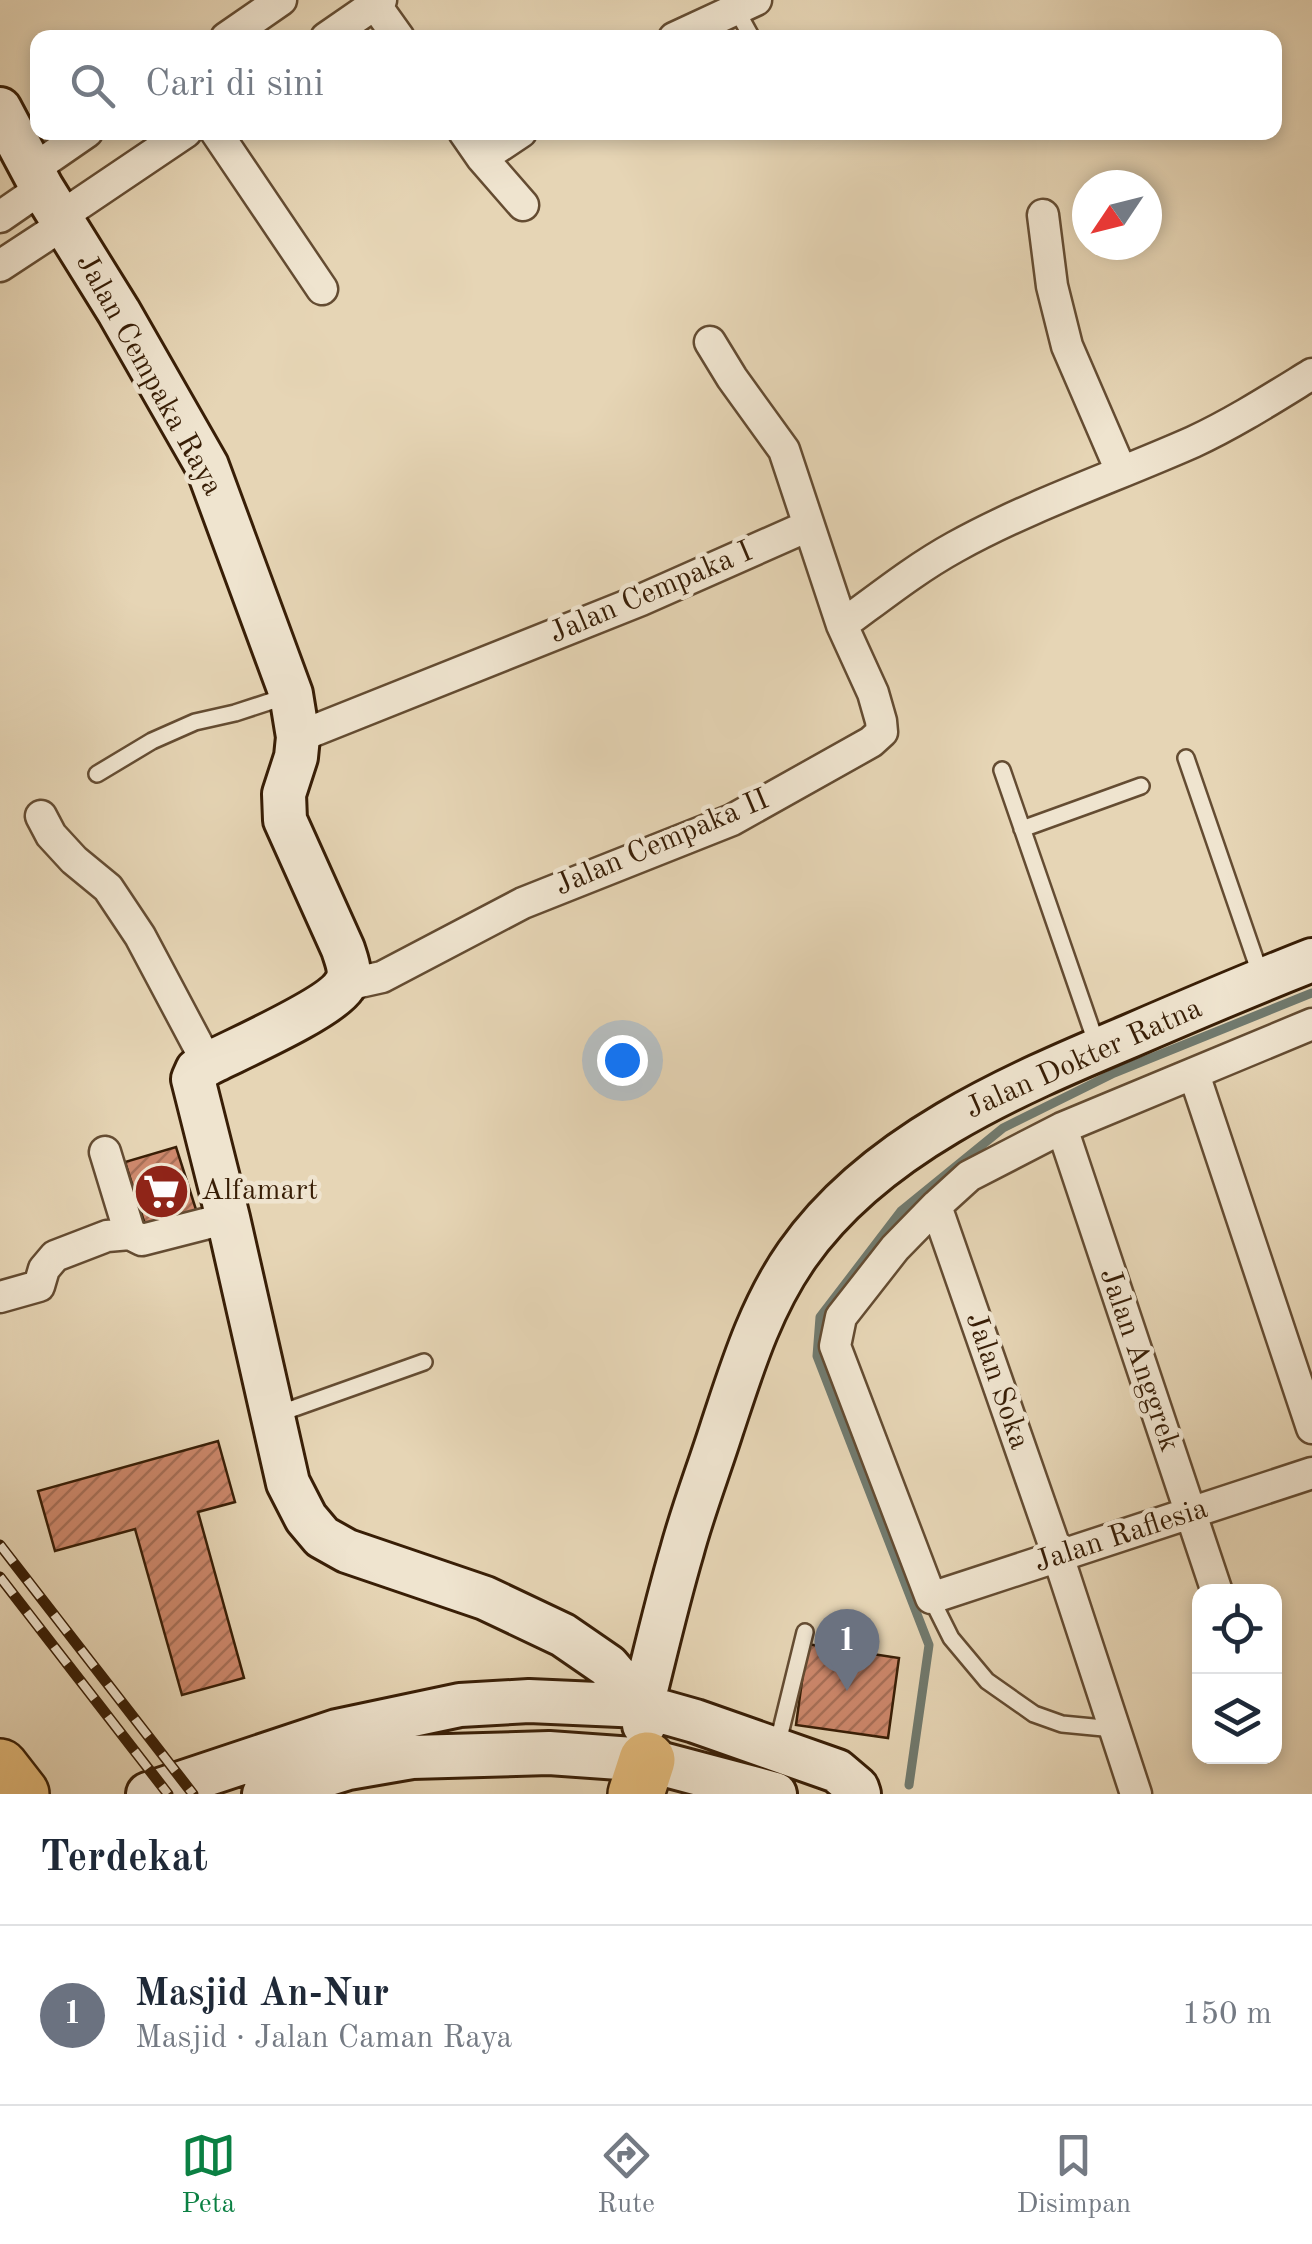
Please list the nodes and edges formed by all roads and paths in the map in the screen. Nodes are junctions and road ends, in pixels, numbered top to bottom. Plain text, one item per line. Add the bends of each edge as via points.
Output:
1 (281, 0) edge
2 (376, 1) edge
3 (746, 4) edge
4 (238, 30) edge
5 (337, 30) edge
6 (393, 30) edge
7 (691, 30) edge
8 (751, 30) edge
9 (0, 108) edge
10 (82, 140) edge
11 (170, 140) edge
12 (221, 140) edge
13 (473, 145) edge
14 (50, 199) junction
15 (522, 206) dead end
16 (1043, 214) dead end
17 (0, 217) edge
18 (0, 266) edge
19 (322, 289) dead end
20 (710, 342) dead end
21 (1312, 374) edge
22 (1121, 471) junction
23 (808, 526) junction
24 (842, 625) junction
25 (291, 694) junction
26 (298, 737) junction
27 (1186, 758) dead end
28 (1002, 770) dead end
29 (97, 774) dead end
30 (1141, 786) dead end
31 (41, 816) dead end
32 (1022, 829) junction
33 (1312, 960) edge
34 (1262, 980) junction
35 (346, 984) junction
36 (1312, 1024) edge
37 (1098, 1049) junction
38 (208, 1064) junction
39 (1194, 1074) junction
40 (1062, 1128) junction
41 (105, 1152) dead end
42 (936, 1206) junction
43 (228, 1218) junction
44 (130, 1234) junction
45 (0, 1297) edge
46 (424, 1362) dead end
47 (271, 1416) junction
48 (1312, 1428) edge
49 (1312, 1473) edge
50 (1191, 1513) junction
51 (682, 1549) junction
52 (1058, 1556) junction
53 (1214, 1584) edge
54 (931, 1598) junction
55 (805, 1632) dead end
56 (642, 1706) junction
57 (1114, 1728) junction
58 (730, 1734) junction
59 (776, 1750) junction
60 (0, 1766) edge
61 (642, 1777) edge
62 (157, 1791) edge
63 (22, 1794) edge
64 (264, 1794) edge
65 (775, 1794) edge
66 (859, 1794) edge
67 (1136, 1794) edge

1 - 4 street
2 - 5 street
2 - 6 street
3 - 7 street
3 - 8 lane
9 - 14 street, Jalan Cempaka Raya
10 - 14 street
11 - 14 street
12 - 19 street
13 - 15 street
14 - 17 street
14 - 18 street
14 - 25 street, Jalan Cempaka Raya via 207,466
16 - 22 street via 1062,330
20 - 23 street via 784,450
21 - 22 street via 1194,441
22 - 24 street via 954,547
23 - 24 street, Jalan Cempaka II
23 - 26 street, Jalan Cempaka I
24 - 35 street, Jalan Cempaka II via 882,722 871,742 732,820 524,903 382,976
25 - 26 street, Jalan Cempaka Raya
25 - 29 lane via 195,722
26 - 35 street, Jalan Cempaka Raya via 284,794 286,820 343,949 350,970
27 - 34 lane
28 - 32 lane
30 - 32 lane
31 - 38 street via 74,860 108,888
32 - 37 lane
33 - 34 street, Jalan Dokter Ratna
34 - 37 street, Jalan Dokter Ratna
35 - 38 street via 329,1002
36 - 39 street
37 - 51 street, Jalan Dokter Ratna via 950,1121 861,1186 798,1253 754,1333
38 - 43 street via 193,1079
39 - 40 street
39 - 48 street
40 - 42 street via 969,1176
40 - 50 street, Jalan Anggrek
41 - 44 street
42 - 52 street, Jalan Soka
42 - 54 street via 841,1317 835,1346
43 - 44 street via 142,1240
43 - 47 street
44 - 45 street via 55,1256 39,1286
46 - 47 lane
47 - 56 street via 288,1483 322,1537 486,1598 563,1635 608,1666
49 - 50 street, Jalan Raflesia
50 - 52 street, Jalan Raflesia
50 - 53 street, Jalan Anggrek
51 - 56 street, Jalan Dokter Ratna
51 - 58 street, Jalan Dokter Ratna via 672,1672 678,1690
52 - 54 street, Jalan Raflesia
52 - 57 street, Jalan Soka
54 - 57 lane via 951,1638 987,1681 1034,1714 1062,1724
55 - 59 lane
56 - 58 street
56 - 61 street, Jalan Dokter Ratna
56 - 62 street via 460,1705 337,1731
57 - 67 street, Jalan Soka
58 - 59 street
59 - 66 street via 837,1771
60 - 63 highway
61 - 64 street via 549,1753 412,1757
61 - 65 street

